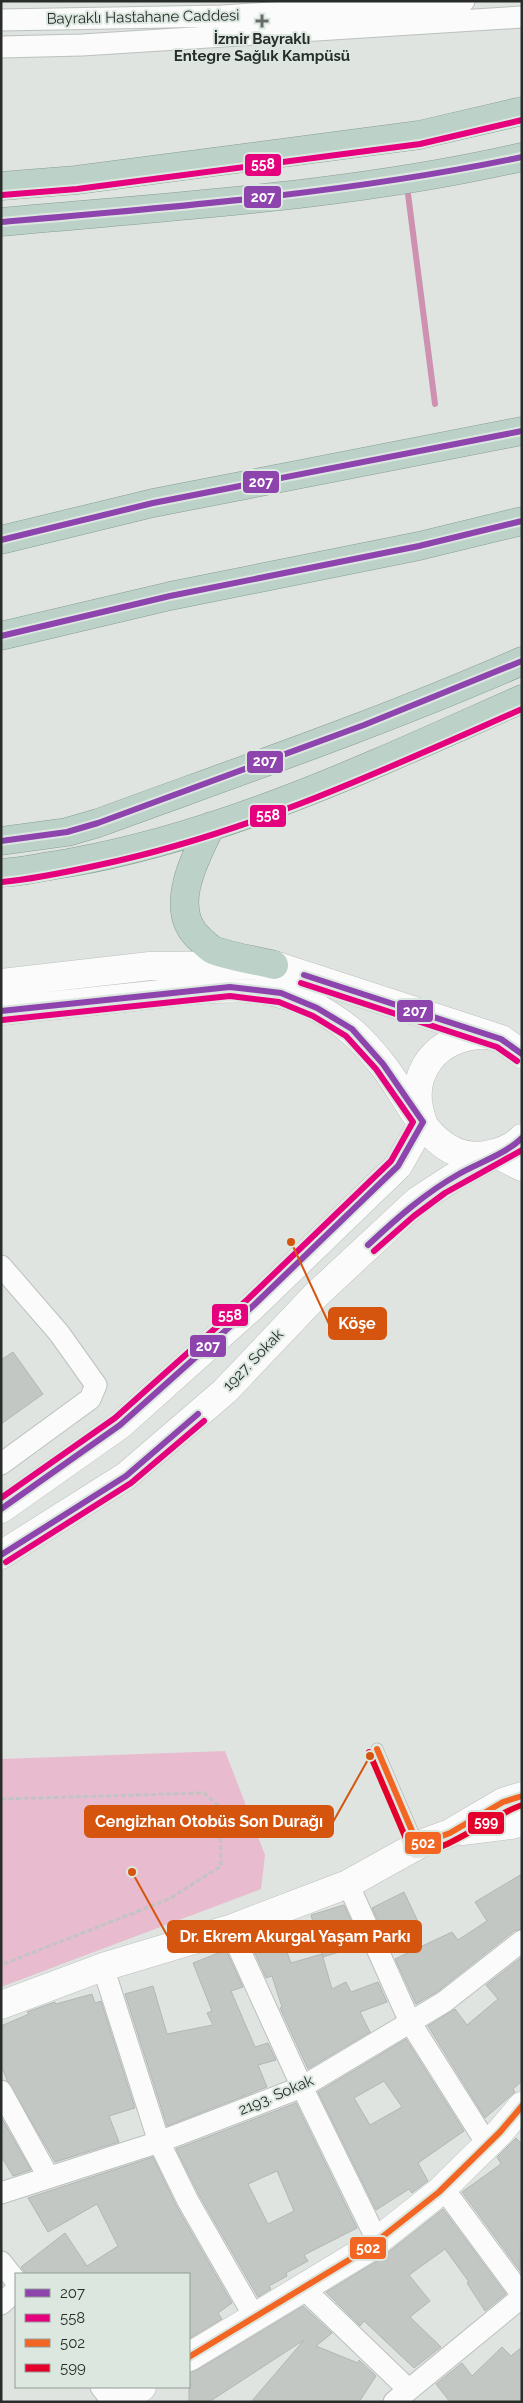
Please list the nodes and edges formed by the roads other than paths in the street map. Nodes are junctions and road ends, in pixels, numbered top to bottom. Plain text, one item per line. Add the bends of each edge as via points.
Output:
1 (464, 1) edge
2 (522, 17) edge
3 (1, 20) edge
4 (1, 47) edge
5 (522, 111) edge
6 (522, 157) edge
7 (1, 186) edge
8 (1, 222) edge
9 (522, 431) edge
10 (522, 522) edge
11 (1, 540) edge
12 (1, 636) edge
13 (522, 662) edge
14 (522, 699) edge
15 (211, 826) junction
16 (1, 841) edge
17 (1, 873) edge
18 (274, 965) junction
19 (1, 983) edge
20 (1, 1011) edge
21 (515, 1046) edge
22 (424, 1122) junction
23 (522, 1138) edge
24 (496, 1154) junction
25 (522, 1167) edge
26 (2, 1268) edge
27 (1, 1464) edge
28 (1, 1509) edge
29 (1, 1555) edge
30 (377, 1749) dead end
31 (522, 1796) edge
32 (522, 1822) edge
33 (450, 1833) junction
34 (418, 1844) junction
35 (348, 1884) junction
36 (230, 1929) junction
37 (522, 1942) edge
38 (103, 1967) junction
39 (1, 2005) edge
40 (410, 2022) junction
41 (302, 2087) junction
42 (1, 2091) edge
43 (522, 2106) edge
44 (159, 2142) junction
45 (487, 2144) junction
46 (48, 2176) junction
47 (443, 2188) junction
48 (1, 2193) edge
49 (377, 2240) junction
50 (1, 2262) edge
51 (15, 2280) edge
52 (303, 2288) junction
53 (15, 2291) edge
54 (522, 2296) edge
55 (1, 2304) edge
56 (254, 2316) junction
57 (190, 2356) edge
58 (104, 2388) edge
59 (401, 2395) edge
60 (129, 2397) edge

1 - 3 street, Bayraklı Hastahane Caddesi via 222,16
2 - 4 street, Bayraklı Hastahane Caddesi via 111,44
5 - 7 highway via 410,136
6 - 8 highway via 474,168 296,194
9 - 11 highway via 153,503
10 - 12 highway via 170,596
13 - 16 highway via 360,728 98,823 67,832
14 - 15 highway via 340,780
15 - 17 highway via 114,855
15 - 18 highway via 192,863 184,894 188,924 196,936 212,949
18 - 19 main road via 150,966
18 - 21 main road
20 - 22 main road via 230,988 282,993 317,1008 352,1029 383,1064
21 - 22 main road via 483,1035 462,1037 444,1045 430,1058 421,1076 418,1095
22 - 24 main road via 444,1146 463,1154
22 - 28 main road via 398,1166 254,1305 120,1425
23 - 24 main road, 1927. Sokak
24 - 25 main road
24 - 29 main road, 1927. Sokak via 410,1207 316,1295 225,1391 126,1476
26 - 27 street via 59,1333 96,1385 90,1399
30 - 34 lane
31 - 33 main road via 503,1802
32 - 33 main road
33 - 34 main road
34 - 35 main road
35 - 36 main road
35 - 40 street
36 - 38 main road
36 - 41 street
37 - 40 street, 2193. Sokak via 444,2002
38 - 39 main road
38 - 44 street
40 - 41 street, 2193. Sokak
40 - 45 street
41 - 44 street, 2193. Sokak
41 - 49 street
42 - 46 street
43 - 45 main road
44 - 46 street, 2193. Sokak
44 - 56 street via 188,2201
45 - 47 main road
46 - 48 street, 2193. Sokak
47 - 49 main road
47 - 54 street
49 - 52 main road
50 - 51 street
52 - 56 main road
52 - 59 street
53 - 55 street
54 - 59 street
56 - 57 main road
58 - 60 street

